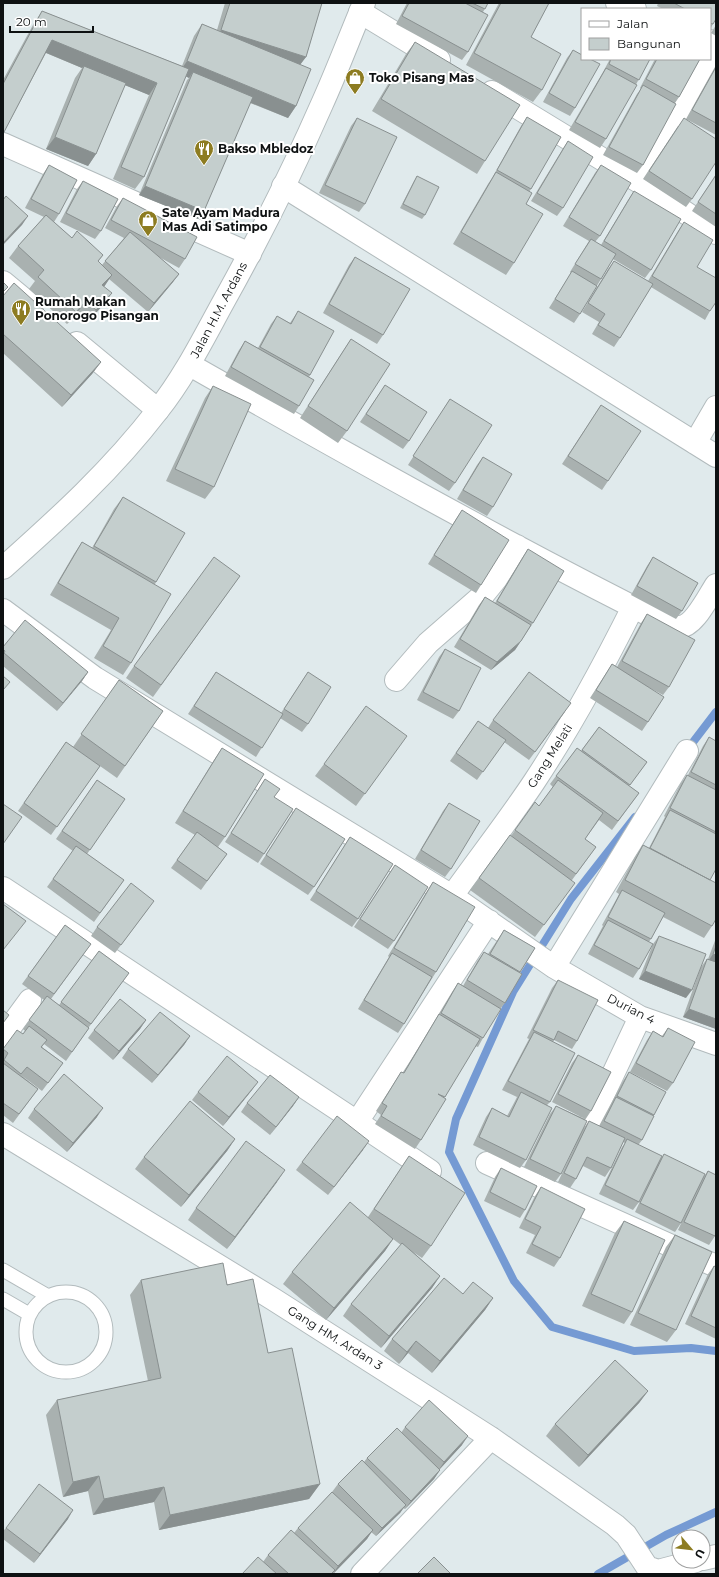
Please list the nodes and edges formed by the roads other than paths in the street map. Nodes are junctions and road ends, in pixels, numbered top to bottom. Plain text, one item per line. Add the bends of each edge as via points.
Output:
1 (617, 3) edge
2 (362, 7) edge
3 (632, 8) edge
4 (716, 47) edge
5 (711, 56) edge
6 (709, 60) edge
7 (455, 70) edge
8 (475, 82) edge
9 (3, 144) edge
10 (638, 181) junction
11 (283, 186) junction
12 (716, 233) edge
13 (250, 254) junction
14 (3, 282) edge
15 (45, 317) edge
16 (63, 331) edge
17 (190, 365) junction
18 (716, 407) edge
19 (158, 410) junction
20 (695, 443) junction
21 (716, 456) edge
22 (517, 546) junction
23 (3, 568) edge
24 (716, 585) edge
25 (633, 607) junction
26 (3, 610) edge
27 (396, 680) dead end
28 (687, 751) dead end
29 (3, 888) edge
30 (452, 896) junction
31 (489, 921) junction
32 (552, 966) junction
33 (30, 1000) dead end
34 (640, 1016) junction
35 (3, 1037) edge
36 (716, 1044) edge
37 (357, 1122) junction
38 (589, 1125) edge
39 (3, 1134) edge
40 (487, 1163) dead end
41 (430, 1171) edge
42 (716, 1266) edge
43 (3, 1270) edge
44 (48, 1296) junction
45 (3, 1299) edge
46 (29, 1314) junction
47 (491, 1438) junction
48 (641, 1562) edge
49 (671, 1568) edge
50 (362, 1574) edge

1 - 3 street
2 - 7 street
2 - 11 street, Jalan H.M. Ardans via 322,104
4 - 5 street
6 - 10 street
8 - 10 street
9 - 13 street
10 - 12 street
11 - 13 street, Jalan H.M. Ardans
11 - 20 street
13 - 17 street, Jalan H.M. Ardans
14 - 15 street
16 - 19 street
17 - 19 street, Jalan H.M. Ardans
17 - 22 street via 339,450
18 - 20 street
19 - 23 street, Jalan H.M. Ardans via 87,492
20 - 21 street
22 - 25 street
22 - 27 street via 483,595 428,643
24 - 25 street via 694,620 686,626 669,625
25 - 30 street, Gang Melati via 561,739 533,783
26 - 30 street, Durian 4 via 95,678
28 - 32 street
29 - 37 street
30 - 31 street, Durian 4
31 - 32 street, Durian 4
31 - 37 street
32 - 34 street, Durian 4
33 - 35 street
34 - 36 street, Durian 4
34 - 38 street
37 - 41 street
39 - 47 street, Gang HM. Ardan 3 via 273,1298
40 - 42 street
43 - 44 lane
44 - 46 lane via 37,1303
44 - 46 lane via 62,1292 75,1293 88,1298 98,1307 104,1319 106,1333 104,1346 97,1358 87,1367 75,1372 49,1370 38,1363 30,1352 26,1340
45 - 46 lane
47 - 48 street, Gang HM. Ardan 3 via 615,1525 626,1535
47 - 50 street
48 - 49 street via 658,1571

